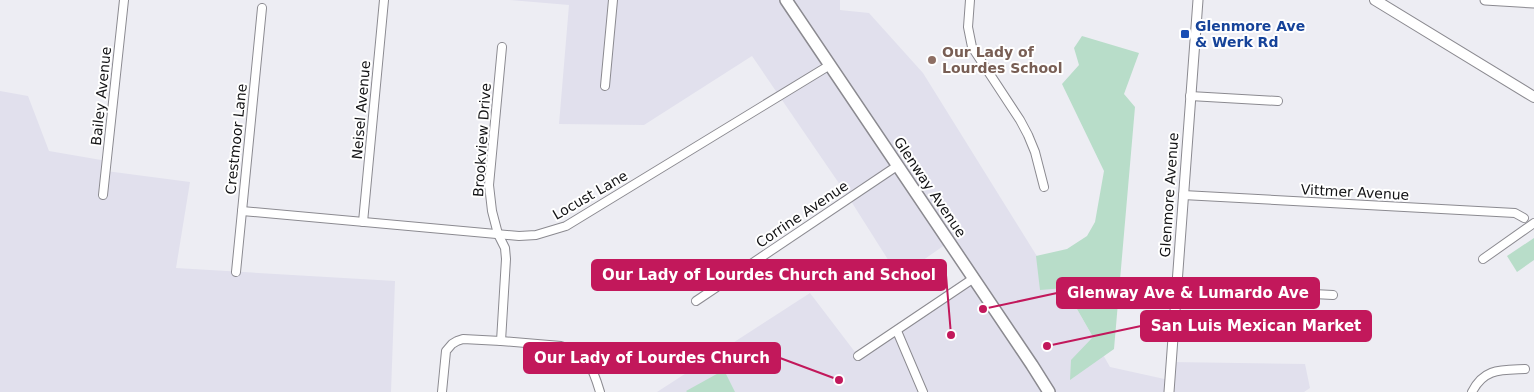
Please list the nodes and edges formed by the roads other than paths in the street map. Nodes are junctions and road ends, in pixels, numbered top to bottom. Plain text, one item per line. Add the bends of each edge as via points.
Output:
1 (124, 0) edge
2 (384, 0) edge
3 (613, 0) edge
4 (786, 0) edge
5 (970, 0) edge
6 (1198, 0) edge
7 (1375, 0) edge
8 (1485, 0) edge
9 (1534, 3) edge
10 (262, 8) dead end
11 (502, 47) dead end
12 (830, 65) junction
13 (605, 86) dead end
14 (1190, 96) junction
15 (1534, 98) edge
16 (1278, 101) dead end
17 (897, 166) junction
18 (1044, 188) dead end
19 (103, 195) dead end
20 (1183, 195) junction
21 (242, 211) junction
22 (1524, 218) dead end
23 (363, 222) junction
24 (1534, 223) edge
25 (498, 234) junction
26 (1483, 259) dead end
27 (236, 272) dead end
28 (974, 278) junction
29 (1176, 287) junction
30 (1333, 295) dead end
31 (696, 301) dead end
32 (897, 331) junction
33 (501, 341) junction
34 (858, 356) dead end
35 (1525, 369) dead end
36 (442, 392) edge
37 (600, 392) edge
38 (924, 392) edge
39 (1049, 392) edge
40 (1169, 392) edge
41 (1472, 392) edge

1 - 19 street, Bailey Avenue
2 - 23 street, Neisel Avenue
3 - 13 street
4 - 12 main road, Glenway Avenue
5 - 18 street via 968,27 972,47 1028,135
6 - 14 street, Glenmore Avenue
7 - 15 main road
8 - 9 street
10 - 21 street, Crestmoor Lane
11 - 25 street, Brookview Drive via 489,185
12 - 17 main road, Glenway Avenue
12 - 25 street, Locust Lane via 566,226 536,235
14 - 16 street
14 - 20 street, Glenmore Avenue
17 - 28 main road, Glenway Avenue
17 - 31 street, Corrine Avenue
20 - 22 street, Vittmer Avenue via 1515,213
20 - 29 street, Glenmore Avenue
21 - 23 street, Locust Lane
21 - 27 street, Crestmoor Lane
23 - 25 street, Locust Lane
24 - 26 street
25 - 33 street, Brookview Drive via 506,259
28 - 32 street
28 - 39 main road, Glenway Avenue
29 - 30 street
29 - 40 street, Glenmore Avenue
32 - 34 street
32 - 38 street
33 - 36 street via 463,339 452,344 444,357
33 - 37 street via 561,346 578,352 590,365
35 - 41 street via 1492,372 1480,380

